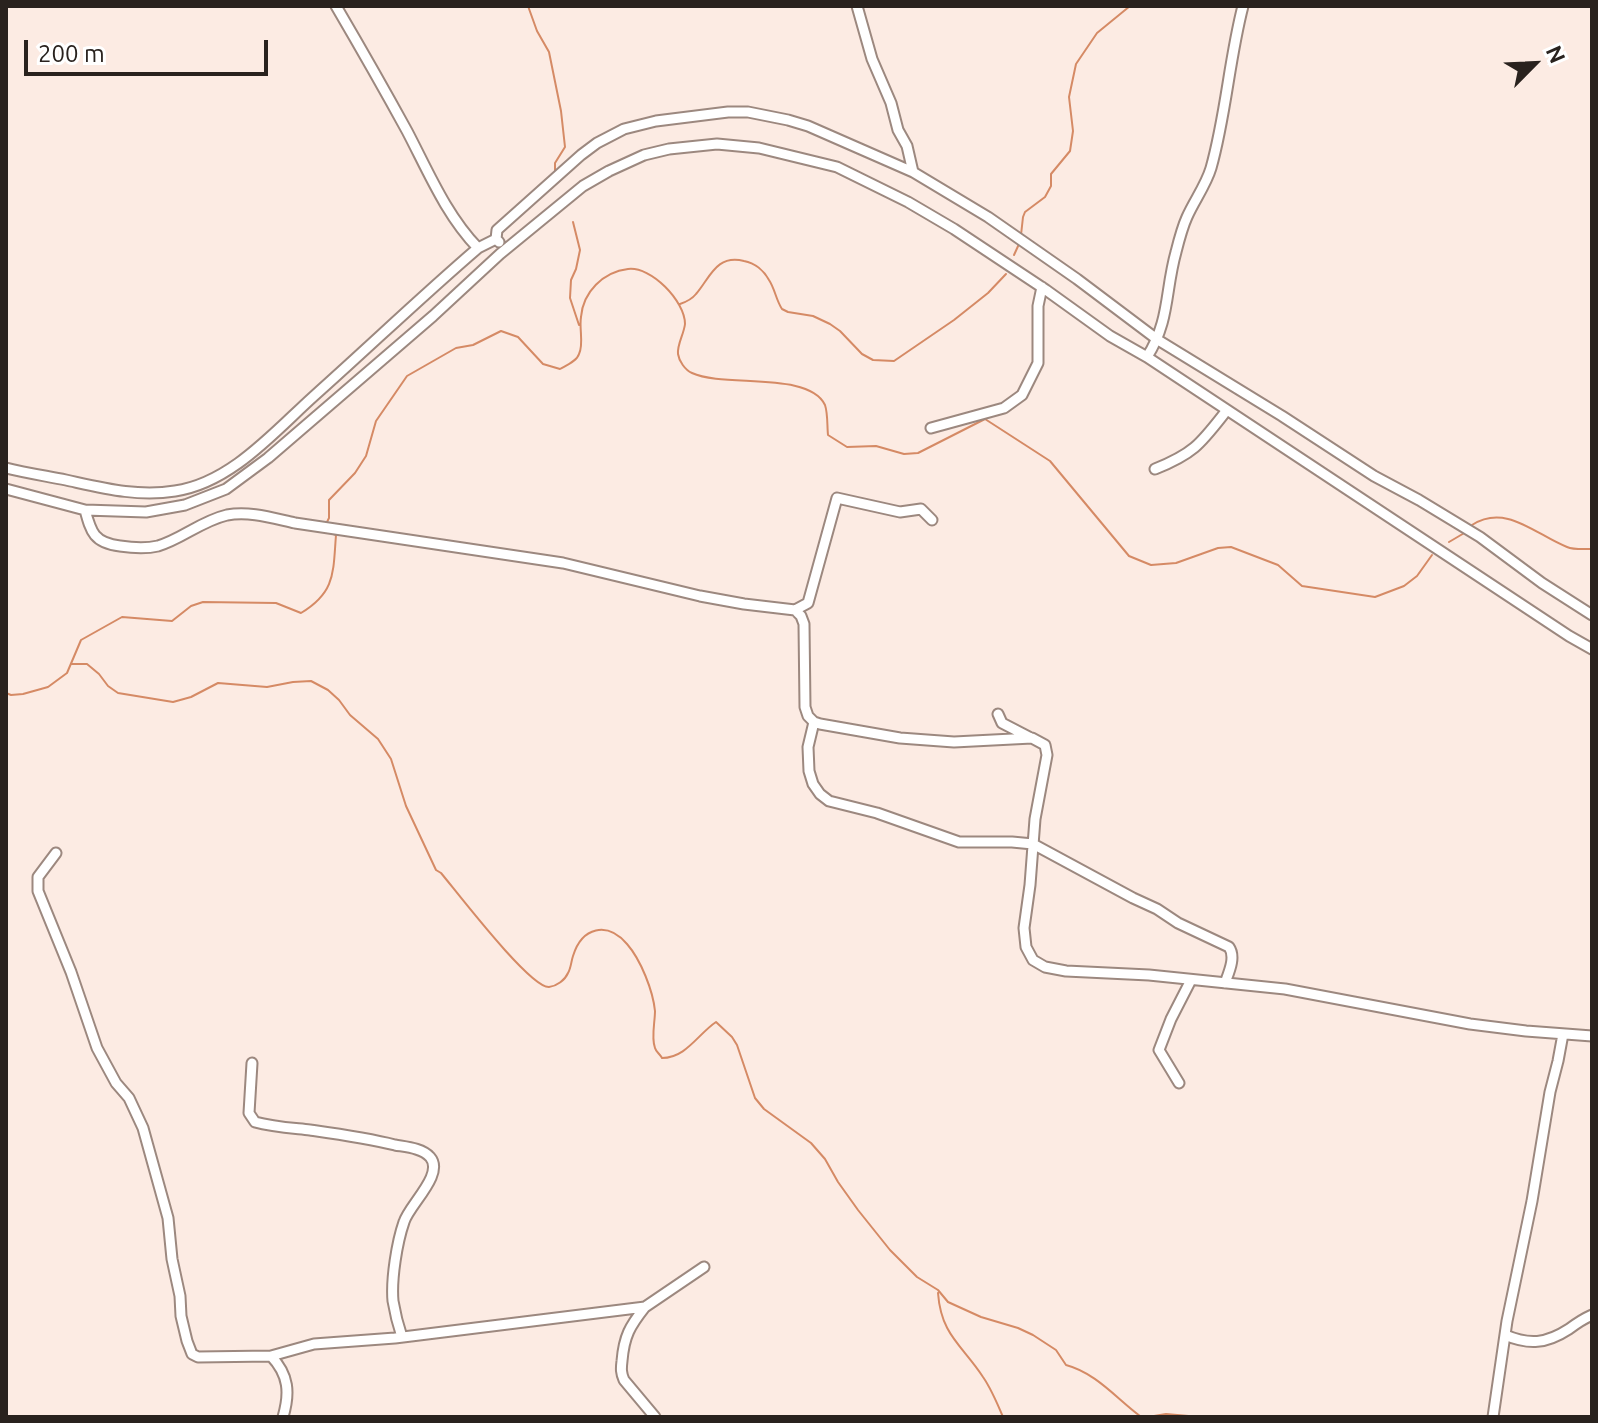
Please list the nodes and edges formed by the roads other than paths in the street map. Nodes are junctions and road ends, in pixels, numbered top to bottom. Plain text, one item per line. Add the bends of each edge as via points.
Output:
1 (336, 6) edge
2 (857, 6) edge
3 (1243, 6) edge
4 (913, 172) junction
5 (496, 239) junction
6 (478, 248) junction
7 (505, 250) junction
8 (1042, 287) junction
9 (1158, 340) junction
10 (1147, 357) junction
11 (1227, 410) junction
12 (931, 428) dead end
13 (6, 468) edge
14 (1155, 469) dead end
15 (6, 489) edge
16 (85, 510) junction
17 (932, 520) dead end
18 (795, 610) junction
19 (1592, 615) edge
20 (1592, 649) edge
21 (998, 714) dead end
22 (814, 722) junction
23 (1032, 738) junction
24 (1033, 844) junction
25 (56, 853) dead end
26 (1191, 980) junction
27 (1225, 983) junction
28 (1563, 1034) junction
29 (1592, 1036) edge
30 (252, 1063) dead end
31 (1179, 1083) dead end
32 (704, 1267) dead end
33 (645, 1307) junction
34 (1592, 1315) edge
35 (1505, 1335) junction
36 (402, 1337) junction
37 (271, 1356) junction
38 (283, 1417) edge
39 (655, 1417) edge
40 (1493, 1417) edge

1 - 6 street via 438,192
2 - 4 street
3 - 9 street via 1210,173 1185,221
4 - 5 street via 808,126 748,112 656,121 597,143 497,230
4 - 9 street via 988,217
5 - 6 street
5 - 7 street
6 - 13 street via 270,439 208,480 179,491 143,494
7 - 8 street via 609,171 644,155 717,144 837,167 908,202
7 - 16 street via 226,489 185,505 146,512
8 - 10 street
8 - 12 street via 1038,363 1022,395 1004,408
9 - 10 street
9 - 19 street via 1480,537
10 - 11 street
11 - 14 street via 1188,454
11 - 20 street
15 - 16 street
16 - 18 street via 90,531 112,545 160,546 226,515 258,514 563,563 700,596
17 - 18 street via 921,509 900,512 837,498 808,603
18 - 22 street via 804,624 805,707
21 - 23 street via 1002,723
22 - 23 street via 935,741
22 - 24 street via 809,771 829,801 959,842
23 - 24 street via 1045,745 1047,755
24 - 26 street via 1024,928 1033,960 1066,971
24 - 27 street via 1229,947 1233,958
25 - 37 street via 38,877 38,891 97,1048 143,1128 168,1218 189,1348 198,1357
26 - 27 street
26 - 31 street via 1159,1050
27 - 28 street
28 - 29 street
28 - 35 street
30 - 36 street via 249,1113 255,1122 365,1139 430,1156 430,1181 404,1221 399,1247 393,1298
32 - 33 street
33 - 36 street
33 - 39 street via 626,1336 621,1375
34 - 35 street via 1538,1342
35 - 40 street
36 - 37 street via 314,1344
37 - 38 street via 289,1392

